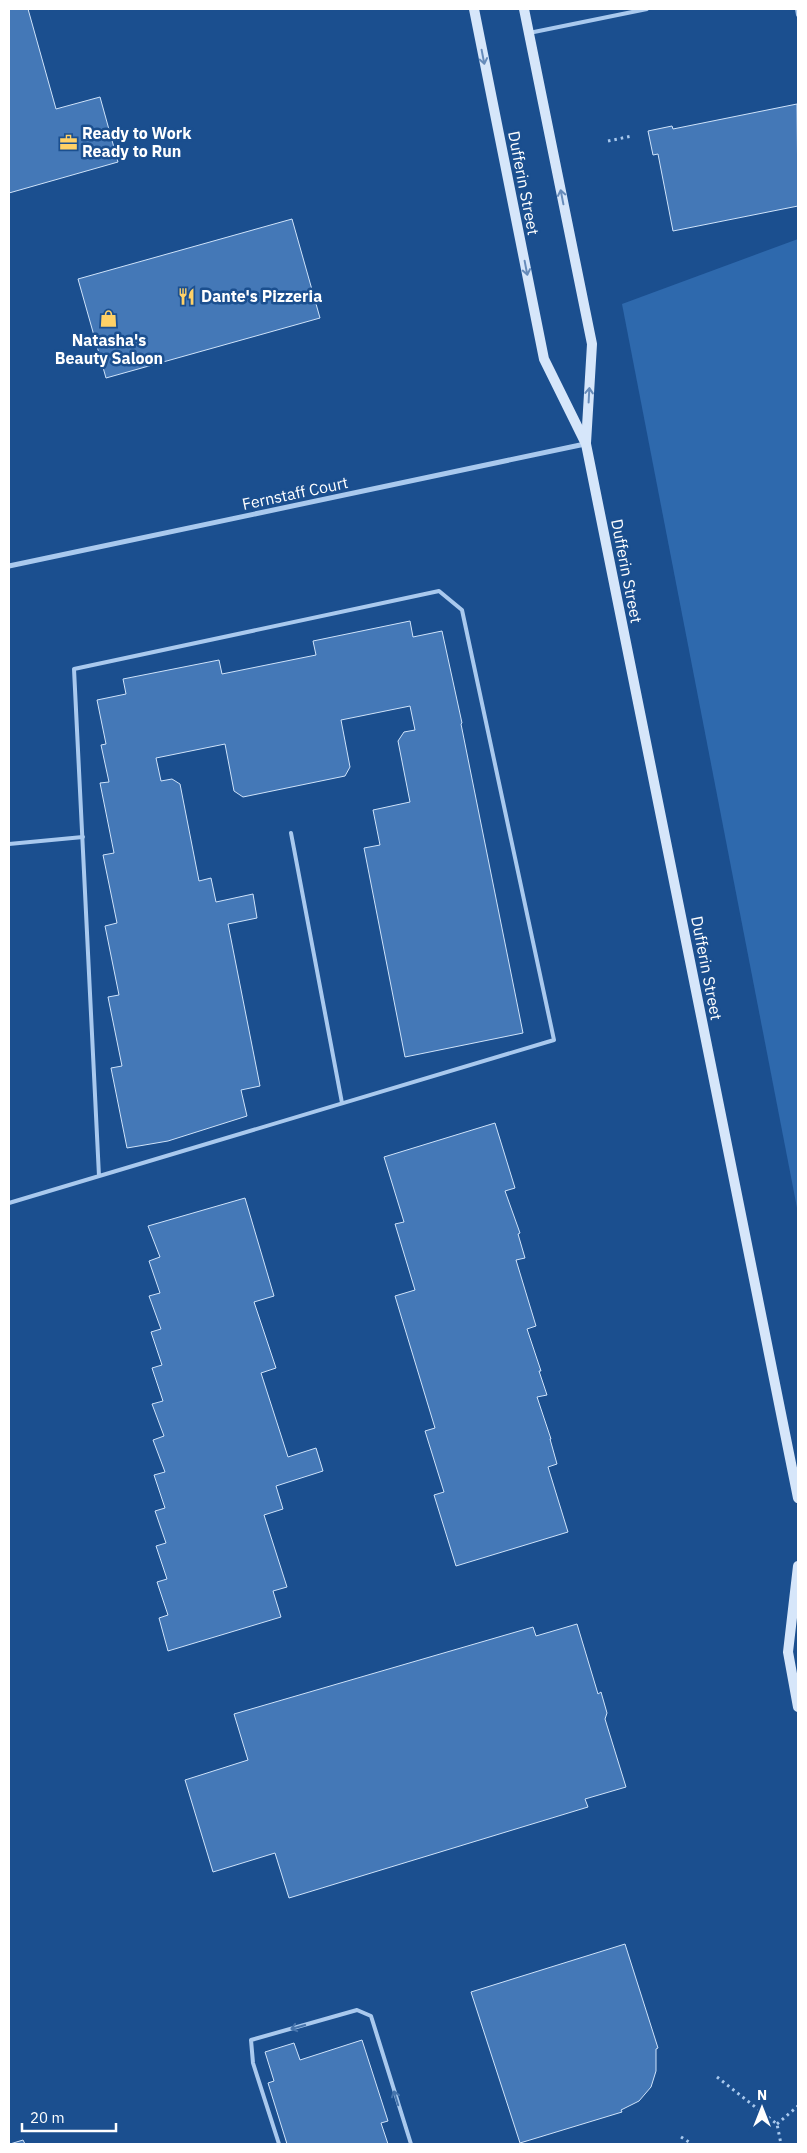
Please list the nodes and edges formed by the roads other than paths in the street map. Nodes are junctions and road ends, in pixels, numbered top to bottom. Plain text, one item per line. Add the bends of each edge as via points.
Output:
1 (474, 9) edge
2 (524, 9) edge
3 (647, 9) edge
4 (797, 9) edge
5 (798, 15) edge
6 (529, 34) junction
7 (586, 444) junction
8 (9, 566) edge
9 (291, 833) dead end
10 (83, 837) junction
11 (9, 844) edge
12 (342, 1103) junction
13 (99, 1176) junction
14 (9, 1203) edge
15 (798, 1498) edge
16 (798, 1566) edge
17 (798, 1707) edge
18 (280, 2144) edge
19 (410, 2144) edge

1 -> 7 main road, Dufferin Street via 544,359
2 - 6 main road, Dufferin Street
3 - 6 lane
4 - 5 lane
7 -> 6 main road, Dufferin Street via 592,344
7 - 8 street, Fernstaff Court
7 - 15 main road, Dufferin Street
9 - 12 lane
10 - 11 lane
10 - 12 lane via 74,669 439,591 462,610 554,1040
10 - 13 lane
12 - 13 lane
13 - 14 lane
16 - 17 main road via 788,1652
19 -> 18 lane via 371,2016 357,2010 251,2040 252,2063

